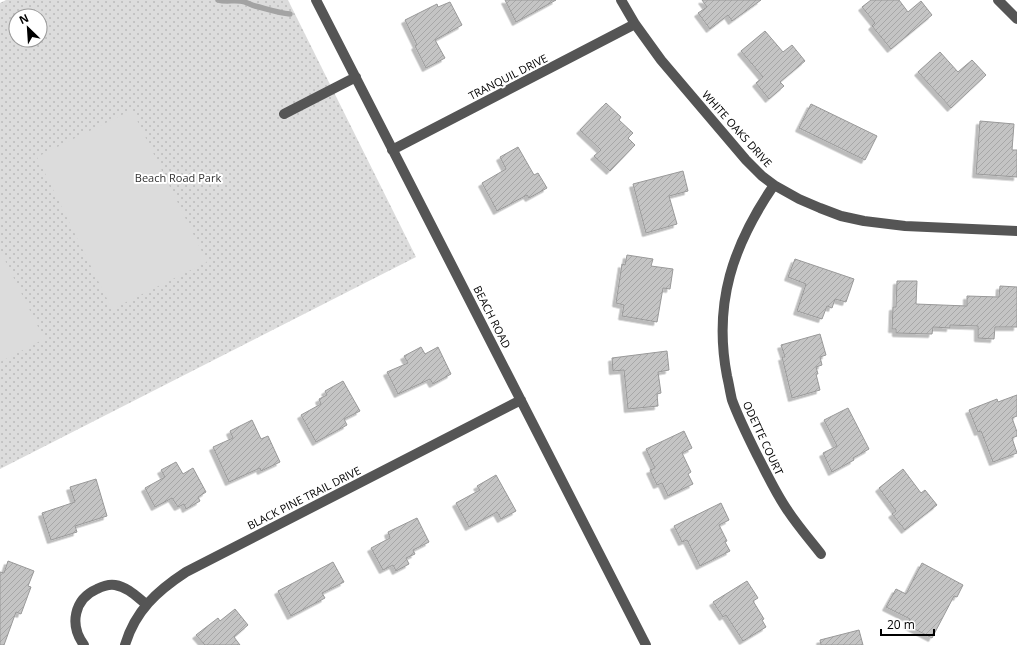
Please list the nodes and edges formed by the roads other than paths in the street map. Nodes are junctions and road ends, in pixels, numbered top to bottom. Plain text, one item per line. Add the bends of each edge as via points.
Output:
1 (316, 0) edge
2 (621, 0) edge
3 (998, 0) edge
4 (1017, 19) edge
5 (634, 24) junction
6 (356, 77) junction
7 (284, 114) dead end
8 (392, 150) junction
9 (774, 185) junction
10 (1017, 231) edge
11 (521, 400) junction
12 (821, 554) dead end
13 (146, 604) junction
14 (84, 645) edge
15 (125, 645) edge
16 (646, 645) edge

1 - 6 street, BEACH ROAD
2 - 5 street, WHITE OAKS DRIVE
3 - 4 street
5 - 8 street, TRANQUIL DRIVE
5 - 9 street, WHITE OAKS DRIVE via 726,138
6 - 7 street
6 - 8 street, BEACH ROAD
8 - 11 street, BEACH ROAD
9 - 10 street, WHITE OAKS DRIVE via 820,208 864,221 905,226
9 - 12 street, ODETTE COURT via 749,226 730,273 722,326 724,358 732,399 749,439 787,510
11 - 13 street, BLACK PINE TRAIL DRIVE via 186,572 167,584
11 - 16 street, BEACH ROAD
13 - 14 street via 128,590 114,585 103,586 87,594 78,606 75,617 79,638
13 - 15 street, BLACK PINE TRAIL DRIVE

